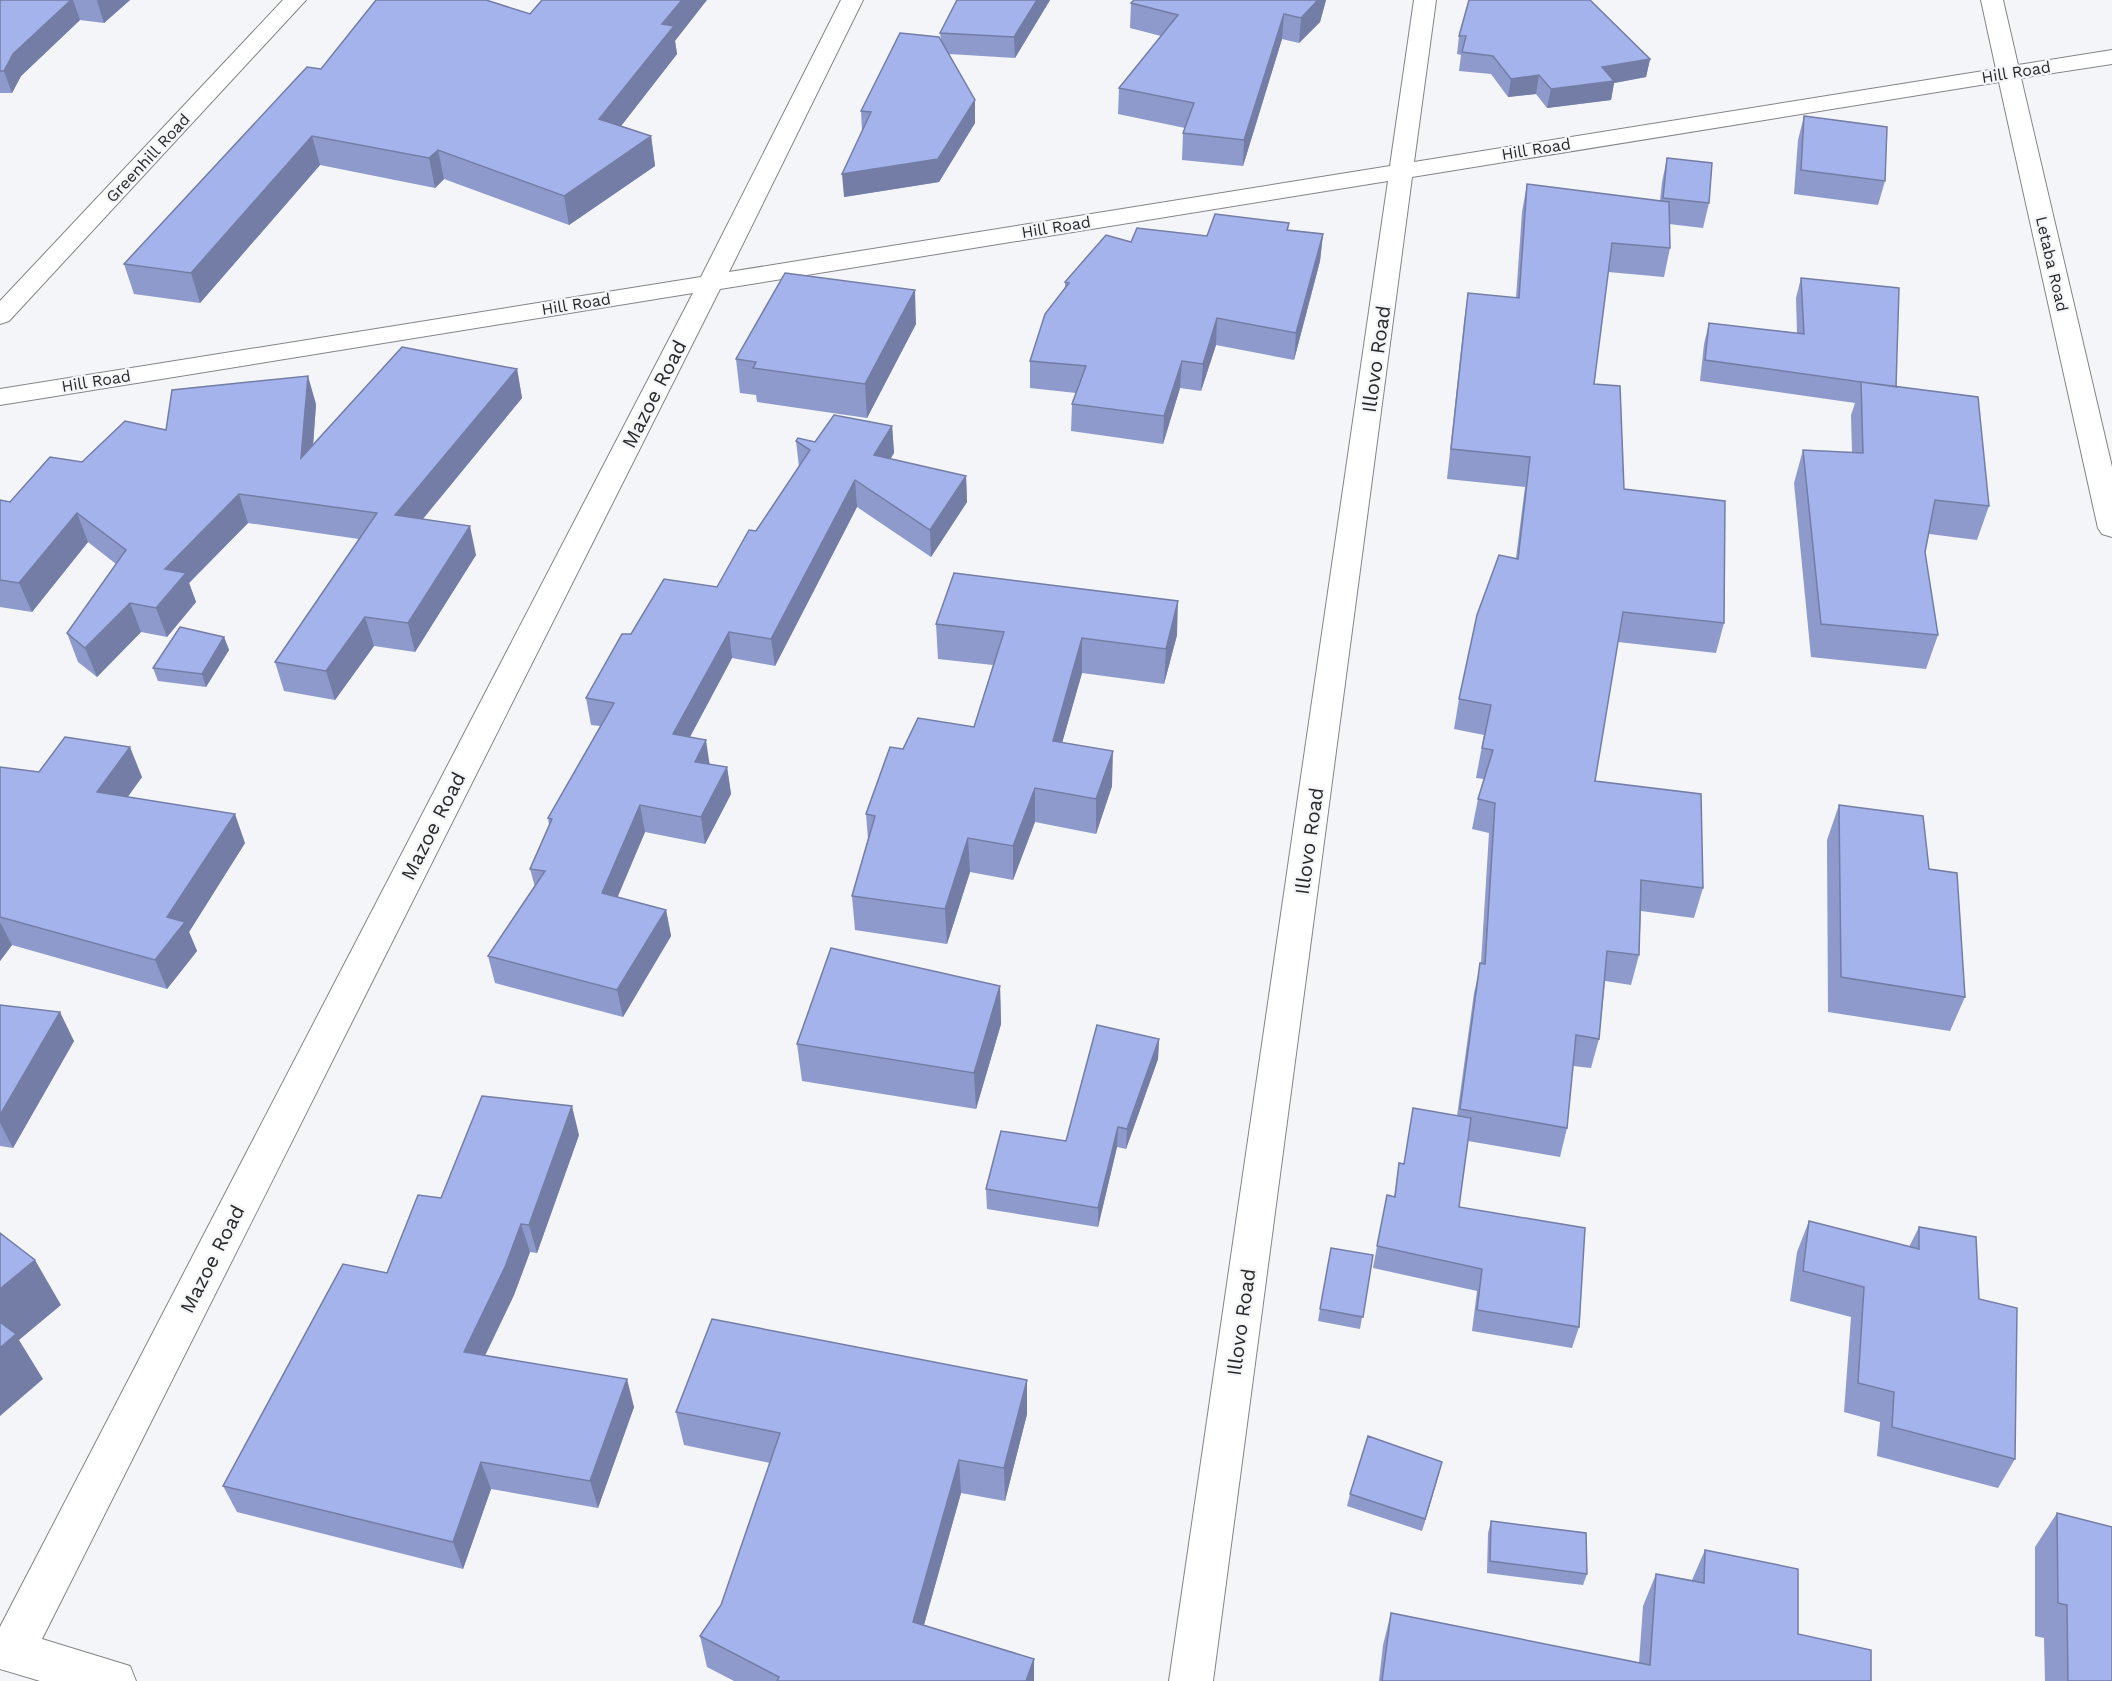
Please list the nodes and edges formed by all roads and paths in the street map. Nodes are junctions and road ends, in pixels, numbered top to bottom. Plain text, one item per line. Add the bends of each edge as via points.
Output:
1 (295, 0) edge
2 (852, 0) edge
3 (1425, 0) edge
4 (1992, 0) edge
5 (2112, 57) edge
6 (2008, 73) junction
7 (1402, 171) junction
8 (711, 282) junction
9 (0, 316) edge
10 (0, 397) edge
11 (2112, 528) edge
12 (6, 1650) edge
13 (114, 1681) edge
14 (1191, 1681) edge

1 - 9 street, Greenhill Road
2 - 8 street, Mazoe Road
3 - 7 street, Illovo Road
4 - 6 street, Letaba Road
5 - 6 street, Hill Road
6 - 7 street, Hill Road
6 - 11 street, Letaba Road
7 - 8 street, Hill Road
7 - 14 street, Illovo Road
8 - 10 street, Hill Road
8 - 12 street, Mazoe Road
12 - 13 street

